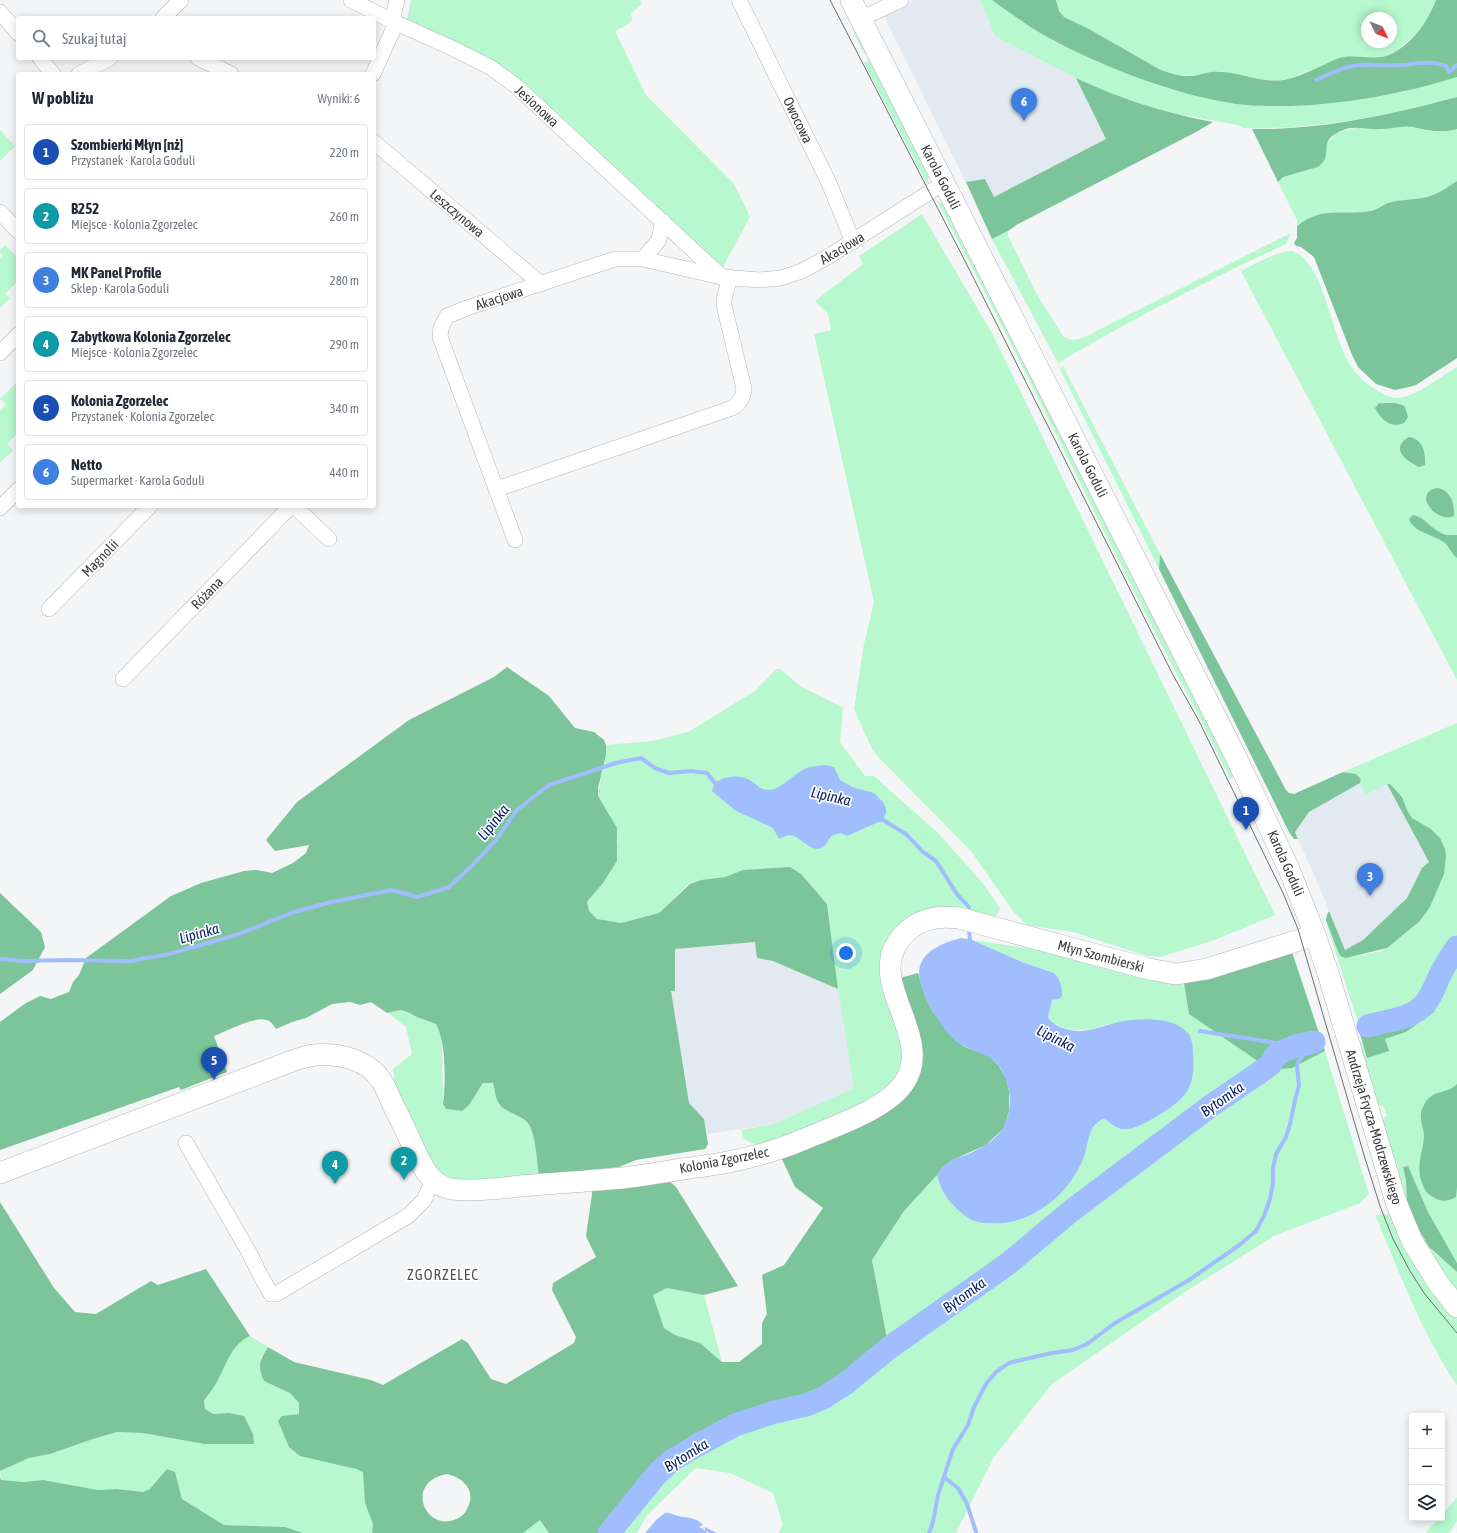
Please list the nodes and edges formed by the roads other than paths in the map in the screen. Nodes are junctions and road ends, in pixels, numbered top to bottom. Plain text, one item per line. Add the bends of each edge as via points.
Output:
1 (181, 0) edge
2 (351, 0) edge
3 (397, 0) edge
4 (739, 0) edge
5 (851, 0) edge
6 (901, 0) edge
7 (0, 12) edge
8 (165, 16) edge
9 (860, 19) junction
10 (394, 22) junction
11 (16, 31) edge
12 (42, 60) edge
13 (106, 60) edge
14 (202, 60) edge
15 (52, 72) edge
16 (82, 72) edge
17 (227, 72) edge
18 (374, 72) edge
19 (376, 144) edge
20 (944, 183) junction
21 (0, 212) edge
22 (663, 221) junction
23 (16, 229) edge
24 (853, 242) junction
25 (643, 259) junction
26 (726, 277) junction
27 (541, 284) junction
28 (16, 337) edge
29 (0, 353) edge
30 (497, 489) junction
31 (16, 492) edge
32 (0, 508) edge
33 (148, 508) edge
34 (290, 508) edge
35 (294, 508) edge
36 (329, 539) dead end
37 (515, 540) dead end
38 (49, 609) dead end
39 (123, 679) dead end
40 (1315, 935) junction
41 (895, 946) joint
42 (186, 1143) dead end
43 (0, 1173) edge
44 (433, 1180) junction
45 (1457, 1307) edge

1 - 8 street
2 - 10 street, Jesionowa
3 - 10 street
4 - 24 street, Owocowa via 829,183
5 - 9 street, Karola Goduli
6 - 9 street
7 - 11 street
9 - 20 street, Karola Goduli
10 - 18 street
10 - 22 street, Jesionowa via 490,67 516,86
12 - 15 street
13 - 16 street
14 - 17 street
19 - 27 street, Leszczynowa
20 - 24 street, Akacjowa
20 - 40 street, Karola Goduli via 1235,755 1289,869
21 - 23 street
22 - 25 street via 659,240
22 - 26 street, Jesionowa
24 - 26 street, Akacjowa via 802,271 781,278 760,280
25 - 26 street, Akacjowa
25 - 27 street, Akacjowa via 615,259
26 - 30 street via 724,305 744,389 738,404
27 - 30 street, Akacjowa via 447,316 441,328 440,337
28 - 29 street
30 - 37 street, Akacjowa
31 - 32 street
33 - 38 street, Magnolii
34 - 39 street, Różana
35 - 36 street
40 - 41 street, Młyn Szombierski via 1207,969 1176,974 947,916 928,919 916,925 905,933
40 - 45 street, Andrzeja Frycza-Modrzewskiego via 1396,1202 1412,1241 1438,1283
41 - 44 street, Kolonia Zgorzelec via 890,974 893,990 912,1042 914,1059 904,1084 893,1096 859,1116 780,1149 737,1161 626,1178 464,1190 448,1188
42 - 44 street via 271,1294 276,1294 408,1216 424,1200
43 - 44 street, Kolonia Zgorzelec via 292,1061 334,1055 361,1062 380,1078 423,1168

